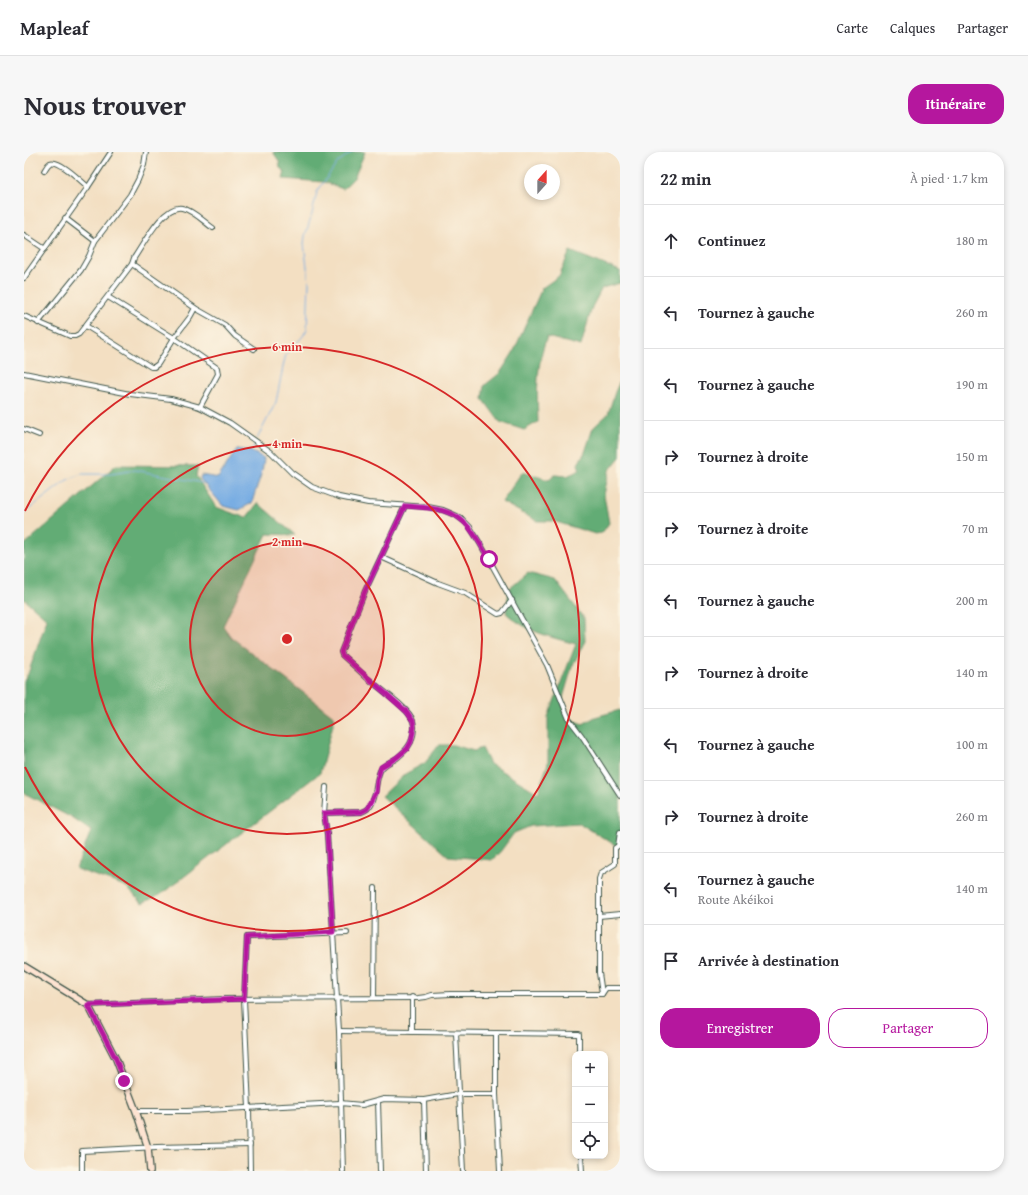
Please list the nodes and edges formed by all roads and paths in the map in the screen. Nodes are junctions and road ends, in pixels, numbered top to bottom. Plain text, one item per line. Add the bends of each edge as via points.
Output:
1 (111, 152) edge
2 (146, 152) edge
3 (44, 171) dead end
4 (88, 187) junction
5 (65, 218) junction
6 (213, 228) dead end
7 (24, 235) edge
8 (96, 241) junction
9 (45, 249) junction
10 (132, 264) junction
11 (24, 278) edge
12 (108, 297) junction
13 (194, 308) junction
14 (24, 316) edge
15 (38, 323) junction
16 (86, 326) junction
17 (174, 338) junction
18 (254, 349) dead end
19 (24, 373) edge
20 (200, 407) junction
21 (24, 429) edge
22 (39, 435) dead end
23 (405, 506) junction
24 (381, 557) junction
25 (512, 600) junction
26 (326, 787) dead end
27 (620, 795) edge
28 (324, 813) junction
29 (620, 832) edge
30 (375, 888) dead end
31 (620, 914) edge
32 (600, 916) junction
33 (333, 932) junction
34 (347, 933) dead end
35 (24, 966) edge
36 (620, 988) edge
37 (602, 994) junction
38 (412, 997) junction
39 (374, 998) junction
40 (244, 999) junction
41 (337, 999) junction
42 (88, 1005) junction
43 (339, 1031) junction
44 (412, 1032) junction
45 (456, 1033) junction
46 (496, 1034) junction
47 (579, 1051) edge
48 (458, 1094) junction
49 (496, 1094) junction
50 (424, 1100) junction
51 (378, 1101) junction
52 (340, 1103) junction
53 (249, 1108) junction
54 (136, 1111) junction
55 (250, 1145) junction
56 (148, 1148) junction
57 (581, 1159) edge
58 (82, 1171) edge
59 (150, 1171) edge
60 (250, 1171) edge
61 (343, 1171) edge
62 (380, 1171) edge
63 (426, 1171) edge
64 (463, 1171) edge
65 (500, 1171) edge
66 (582, 1171) edge

1 - 4 street
2 - 8 street via 144,165 128,198
3 - 4 street via 49,164 58,164
4 - 5 street
5 - 8 street
5 - 9 street
6 - 10 street via 183,208 169,211
7 - 9 street
8 - 15 street via 81,270
9 - 11 street
10 - 12 street
10 - 13 street
12 - 16 street
12 - 17 street
13 - 17 street
13 - 18 street via 224,325
14 - 15 street
15 - 16 street via 70,336 79,334
16 - 17 street via 154,368
17 - 20 street via 218,370
19 - 20 street via 130,394 170,399
20 - 23 street via 236,427 271,452 292,473 312,487 339,497 368,503
21 - 22 street
23 - 24 street
23 - 25 street via 443,510 464,521 475,534
24 - 25 street via 465,593 498,614 502,613
24 - 28 street via 341,652 407,712 413,721 413,734 407,749 381,767 376,792 367,809 361,812
25 - 27 street via 547,665 570,719
26 - 28 street
28 - 33 street
29 - 32 street via 618,846 615,848 615,864 601,873 599,879
30 - 39 street
31 - 32 street
32 - 37 street via 599,973
33 - 34 street
33 - 40 street via 247,937
33 - 41 street
35 - 42 street
36 - 37 street via 606,988
37 - 38 street via 450,994 426,998
38 - 39 street
38 - 44 street
39 - 41 street
40 - 41 street
40 - 42 street
40 - 53 street
41 - 43 street
42 - 54 street via 116,1059
43 - 44 street
43 - 52 street
44 - 45 street
45 - 46 street
45 - 48 street
46 - 47 street via 578,1034
46 - 49 street
48 - 49 street
48 - 50 street
48 - 64 street
49 - 65 street
50 - 51 street
50 - 63 street
51 - 52 street via 362,1105
51 - 62 street
52 - 53 street
52 - 61 street
53 - 54 street
53 - 55 street
54 - 56 street
55 - 56 street
55 - 60 street
56 - 58 street via 82,1151
56 - 59 street
57 - 66 street

